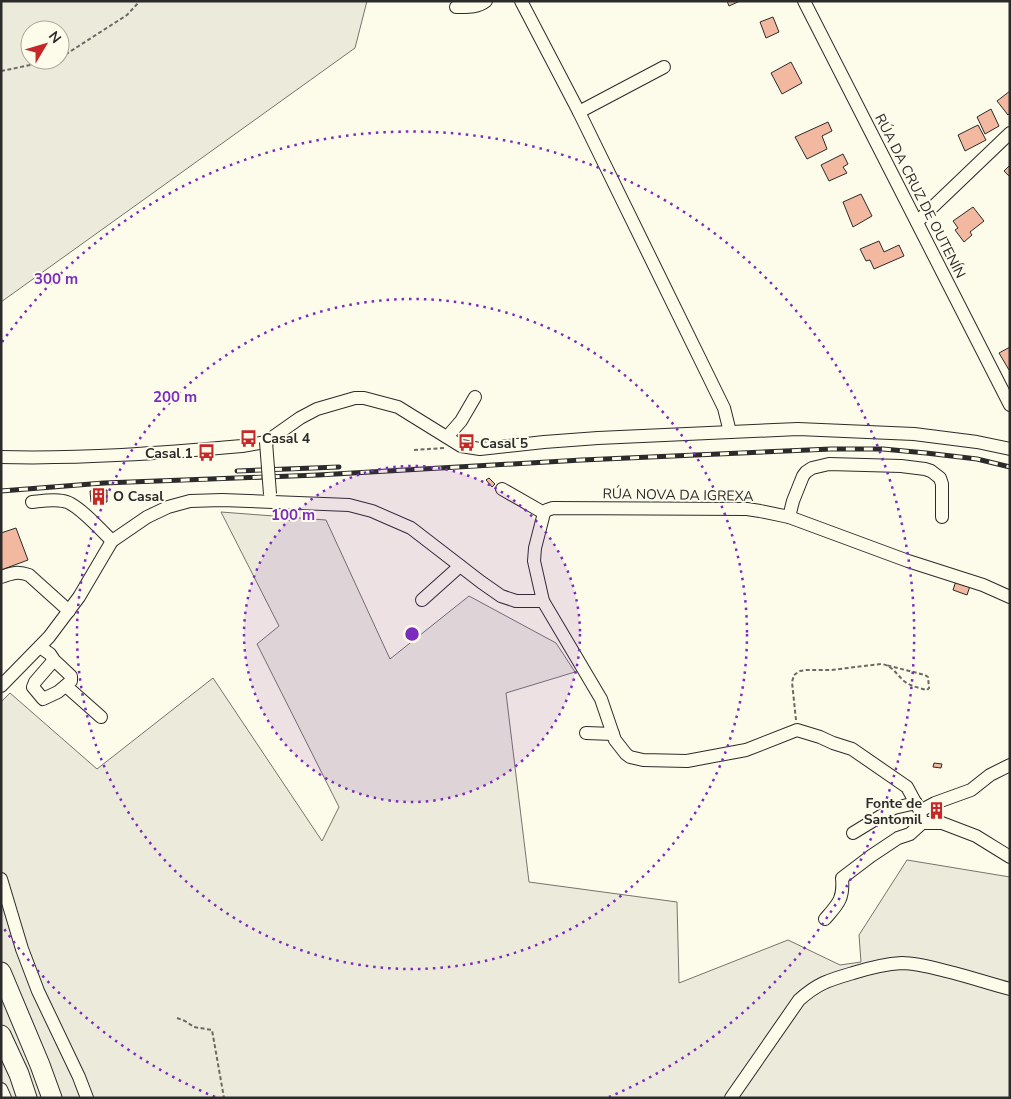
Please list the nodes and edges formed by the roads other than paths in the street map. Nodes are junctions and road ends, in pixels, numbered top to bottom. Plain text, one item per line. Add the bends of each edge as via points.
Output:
1 (486, 1) edge
2 (521, 1) edge
3 (804, 1) edge
4 (456, 8) dead end
5 (664, 67) dead end
6 (580, 112) junction
7 (1010, 133) edge
8 (917, 222) junction
9 (1006, 389) edge
10 (475, 397) dead end
11 (1010, 405) edge
12 (730, 432) junction
13 (447, 437) junction
14 (266, 442) junction
15 (1010, 449) edge
16 (1, 457) edge
17 (502, 489) dead end
18 (271, 499) junction
19 (32, 502) dead end
20 (544, 513) junction
21 (789, 517) junction
22 (942, 517) dead end
23 (112, 541) junction
24 (460, 566) junction
25 (1, 577) edge
26 (1010, 597) edge
27 (422, 600) dead end
28 (543, 601) junction
29 (68, 611) junction
30 (40, 647) junction
31 (54, 660) junction
32 (1, 686) edge
33 (66, 686) junction
34 (101, 718) dead end
35 (586, 733) dead end
36 (613, 734) junction
37 (1010, 765) edge
38 (919, 812) junction
39 (853, 832) dead end
40 (1010, 857) edge
41 (1, 879) edge
42 (825, 919) dead end
43 (1, 972) edge
44 (1010, 989) edge
45 (1, 1035) edge
46 (1, 1089) edge
47 (5, 1098) edge
48 (27, 1098) edge
49 (52, 1098) edge
50 (87, 1098) edge
51 (731, 1098) edge

1 - 4 street via 475,7
2 - 6 street
3 - 8 street, RÚA DA CRUZ DE OUTENÍN
5 - 6 street
6 - 12 street via 724,408
7 - 8 street
8 - 9 street, RÚA DA CRUZ DE OUTENÍN
9 - 11 street, RÚA DA CRUZ DE OUTENÍN
10 - 13 street
12 - 13 street via 598,438 480,449 461,446
12 - 15 street via 798,429 914,434
13 - 14 street via 398,407 355,398 317,409
14 - 16 street via 123,456
14 - 18 street, bridge
17 - 20 street
18 - 23 street via 190,501 147,517
18 - 24 street via 349,505 372,511 411,528
19 - 23 street via 65,501
20 - 21 street, RÚA NOVA DA IGREXA via 553,508 747,510
20 - 28 street via 534,548
21 - 22 street via 806,472 829,464 901,466 930,471 940,478 942,484
21 - 26 street, RÚA NOVA DA IGREXA
23 - 29 street
24 - 27 street
24 - 28 street via 501,596 516,601
25 - 29 street via 22,572 29,575
28 - 36 street via 601,700
29 - 30 street
30 - 31 street
30 - 32 street
31 - 33 street via 71,676
31 - 33 street via 33,687 42,699
33 - 34 street
35 - 36 street
36 - 38 street via 630,757 687,761 746,750 797,730 852,749 906,787
37 - 38 street via 971,790
38 - 39 street via 894,808
38 - 40 street via 976,836
38 - 42 street via 910,834 898,838 842,878 843,890 838,904
41 - 50 street via 38,991
43 - 49 highway
44 - 51 street via 934,968 902,963 828,980 799,1000
45 - 48 highway
46 - 47 street

